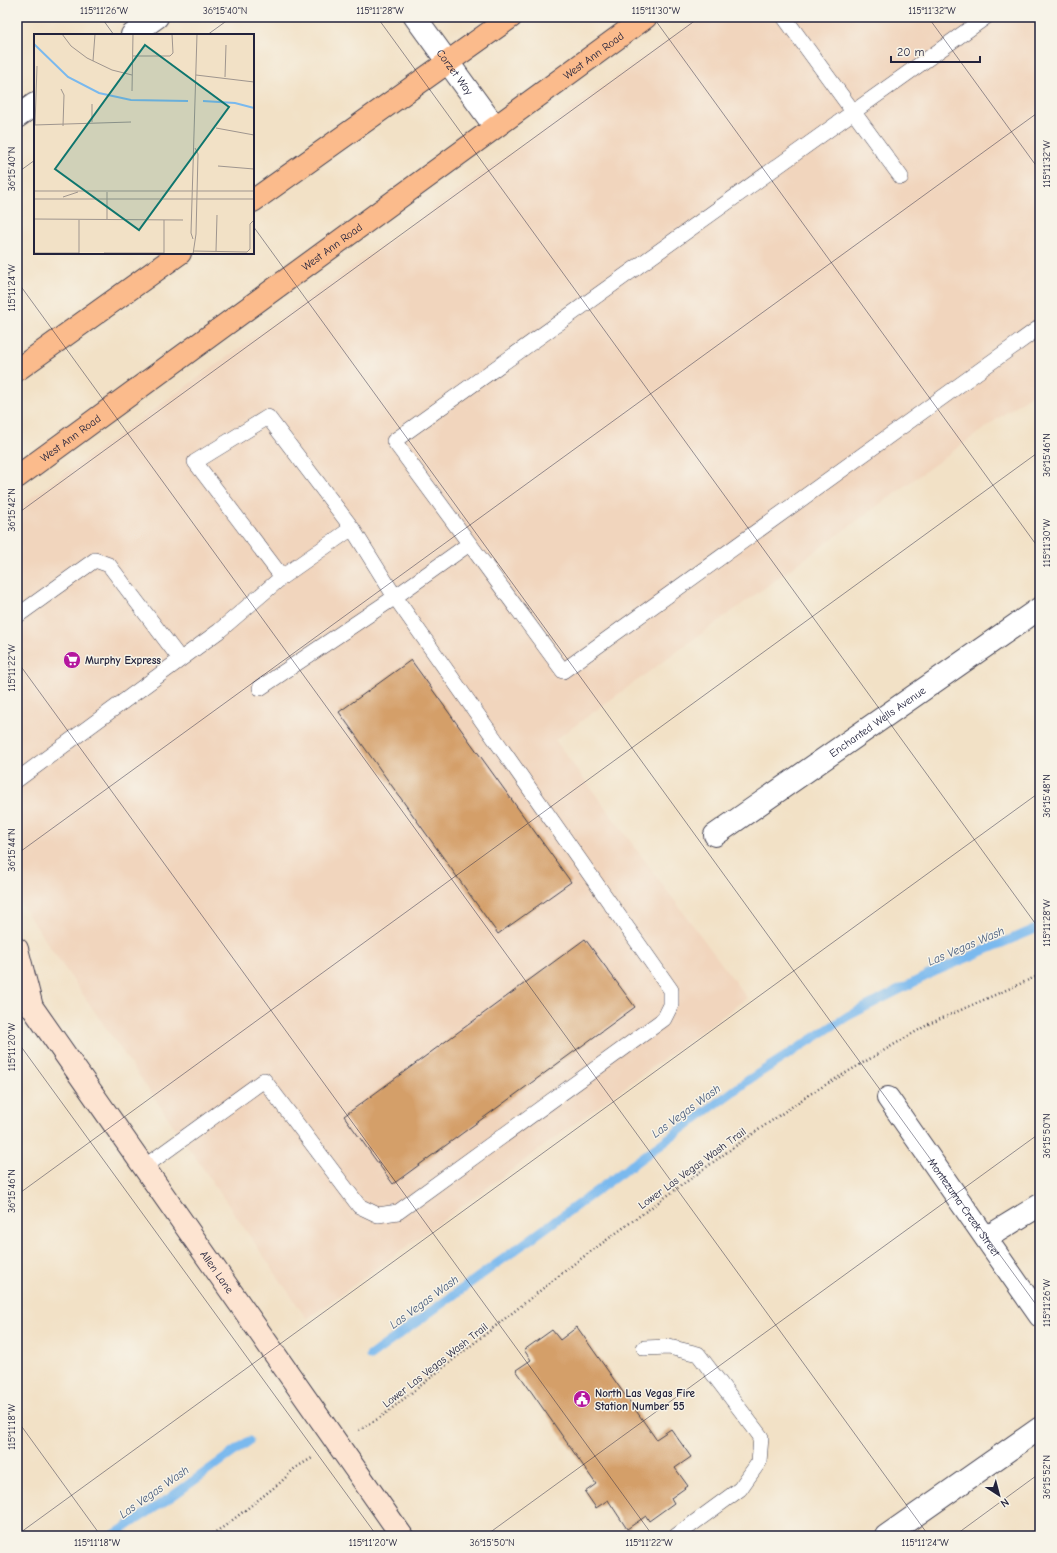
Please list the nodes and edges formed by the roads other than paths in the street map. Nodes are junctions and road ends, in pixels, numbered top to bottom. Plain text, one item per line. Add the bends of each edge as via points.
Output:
1 (157, 17) edge
2 (415, 17) edge
3 (511, 17) edge
4 (646, 17) edge
5 (784, 17) edge
6 (986, 17) edge
7 (133, 34) edge
8 (448, 62) junction
9 (34, 105) edge
10 (854, 112) junction
11 (17, 117) edge
12 (495, 127) junction
13 (901, 177) dead end
14 (254, 200) edge
15 (179, 254) edge
16 (1040, 327) edge
17 (17, 370) edge
18 (17, 477) edge
19 (352, 528) junction
20 (469, 544) junction
21 (282, 577) junction
22 (395, 597) junction
23 (1040, 608) edge
24 (17, 616) edge
25 (180, 659) junction
26 (260, 688) dead end
27 (17, 779) edge
28 (715, 835) dead end
29 (17, 949) edge
30 (25, 1003) edge
31 (888, 1098) dead end
32 (144, 1166) junction
33 (1040, 1205) edge
34 (986, 1238) junction
35 (1040, 1316) edge
36 (644, 1348) dead end
37 (1040, 1428) edge
38 (402, 1536) edge
39 (676, 1536) edge
40 (886, 1536) edge

1 - 7 street
2 - 8 street, Corzet Way
3 - 8 main road
4 - 12 main road, West Ann Road
5 - 10 lane
6 - 10 lane
8 - 12 street, Corzet Way
8 - 14 main road
9 - 11 street
10 - 13 lane
10 - 20 lane via 394,441
12 - 18 main road, West Ann Road
15 - 17 main road
16 - 20 lane via 563,672
19 - 21 lane
19 - 21 lane via 268,417 195,462
19 - 22 lane
20 - 22 lane
21 - 25 lane via 219,631
22 - 26 lane
22 - 32 lane via 671,990 671,1005 664,1018 398,1212 378,1215 359,1206 264,1080
23 - 28 street, Enchanted Wells Avenue
24 - 25 lane via 95,560 109,565
25 - 27 lane
29 - 30 main road, Allen Lane
30 - 32 main road, Allen Lane
31 - 34 street, Montezuma Creek Street
32 - 38 main road, Allen Lane
33 - 34 street
34 - 35 street, Montezuma Creek Street
36 - 39 lane via 669,1347 698,1354 761,1437 759,1462 740,1489
37 - 40 street

